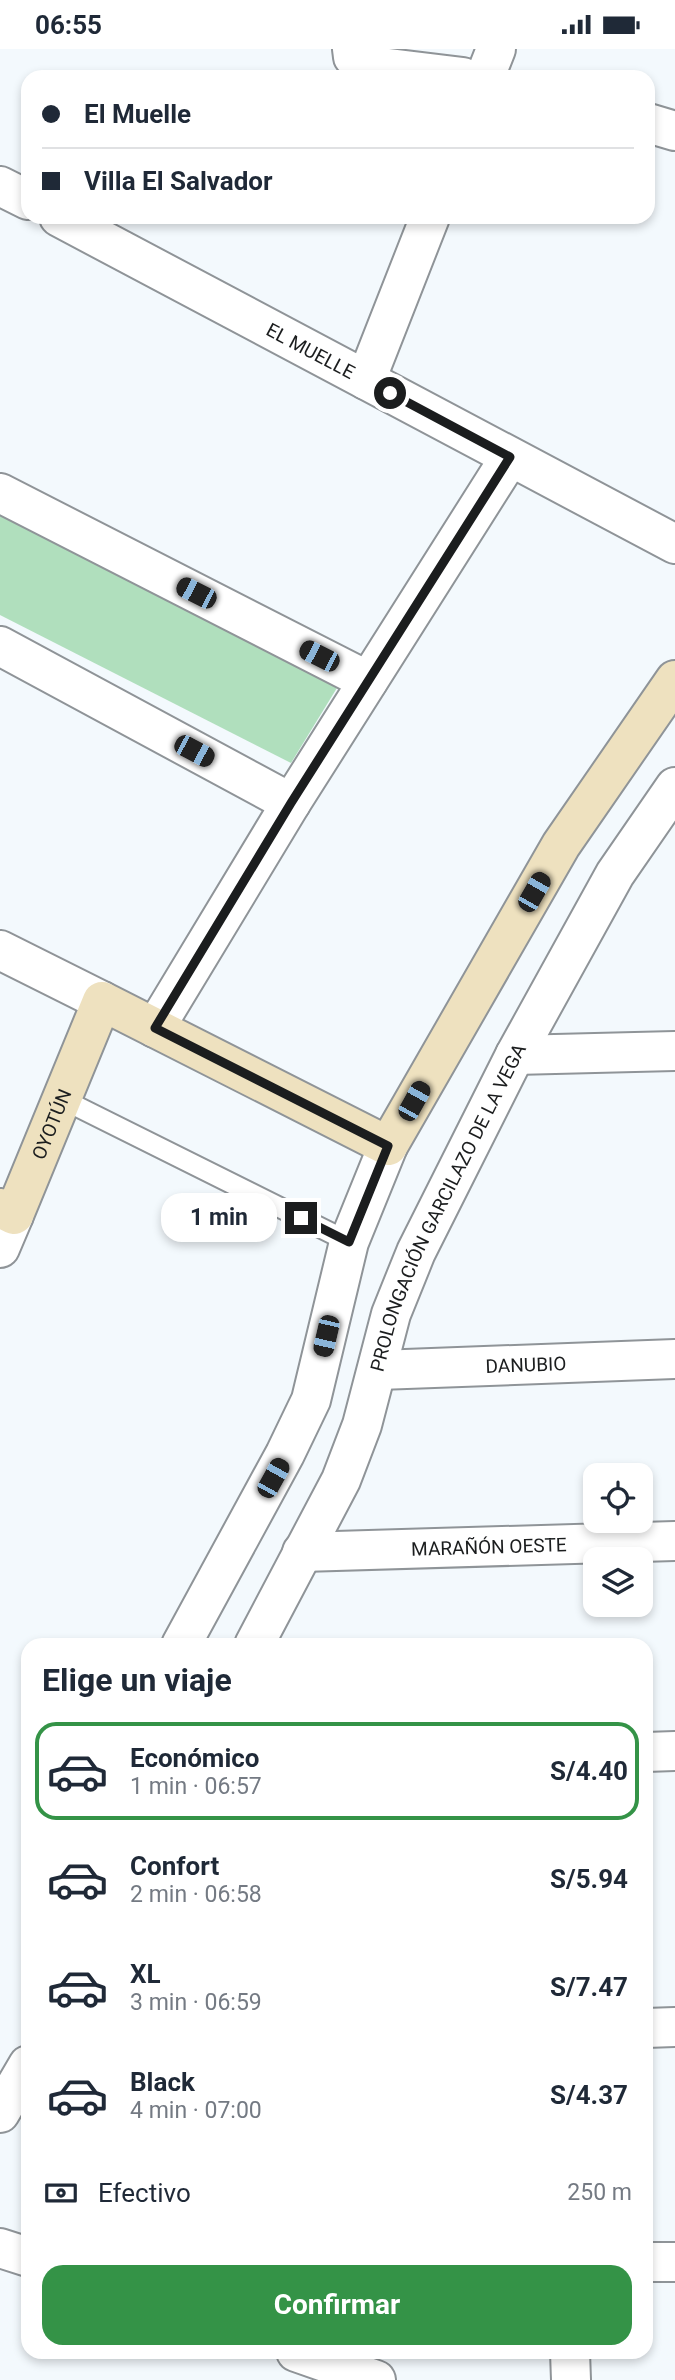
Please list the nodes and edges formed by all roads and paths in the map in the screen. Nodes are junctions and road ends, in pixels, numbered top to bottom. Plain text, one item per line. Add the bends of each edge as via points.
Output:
1 (496, 49) edge
2 (357, 57) edge
3 (426, 70) edge
4 (488, 70) edge
5 (655, 125) edge
6 (675, 131) edge
7 (0, 186) edge
8 (21, 196) edge
9 (72, 224) edge
10 (427, 224) edge
11 (366, 380) junction
12 (510, 457) junction
13 (0, 493) edge
14 (675, 544) edge
15 (0, 646) edge
16 (675, 680) edge
17 (368, 681) junction
18 (675, 787) edge
19 (291, 803) junction
20 (0, 950) edge
21 (102, 1001) junction
22 (155, 1028) junction
23 (675, 1051) edge
24 (515, 1055) junction
25 (62, 1099) junction
26 (388, 1146) junction
27 (4, 1224) edge
28 (349, 1242) junction
29 (675, 1359) edge
30 (379, 1370) junction
31 (675, 1541) edge
32 (302, 1552) junction
33 (185, 1638) edge
34 (258, 1638) edge
35 (675, 1751) edge
36 (653, 1752) edge
37 (675, 2027) edge
38 (653, 2028) edge
39 (21, 2077) edge
40 (0, 2113) edge
41 (0, 2248) edge
42 (21, 2255) edge
43 (653, 2262) edge
44 (675, 2262) edge
45 (326, 2359) edge
46 (570, 2359) edge
47 (376, 2380) edge
48 (570, 2380) edge

1 - 4 street
2 - 3 street
5 - 6 street
7 - 8 street
9 - 11 street, EL MUELLE
10 - 11 street
11 - 12 street, EL MUELLE
12 - 14 street, EL MUELLE
12 - 17 street
13 - 17 street
15 - 19 street
16 - 26 street via 561,845
17 - 19 street
18 - 24 street, PROLONGACIÓN GARCILAZO DE LA VEGA via 615,874
19 - 22 street
20 - 21 street
21 - 22 street
21 - 25 street, OYOTÚN
22 - 26 street
23 - 24 street
24 - 30 street, PROLONGACIÓN GARCILAZO DE LA VEGA via 416,1252 391,1314
25 - 27 street, OYOTÚN
25 - 28 lane
26 - 28 street
28 - 33 street via 311,1400
29 - 30 street, DANUBIO
30 - 32 street, PROLONGACIÓN GARCILAZO DE LA VEGA via 341,1481
31 - 32 street, MARAÑÓN OESTE
32 - 34 street, PROLONGACIÓN GARCILAZO DE LA VEGA
35 - 36 street
37 - 38 street
39 - 40 street
41 - 42 street
43 - 44 street
45 - 47 street
46 - 48 street

